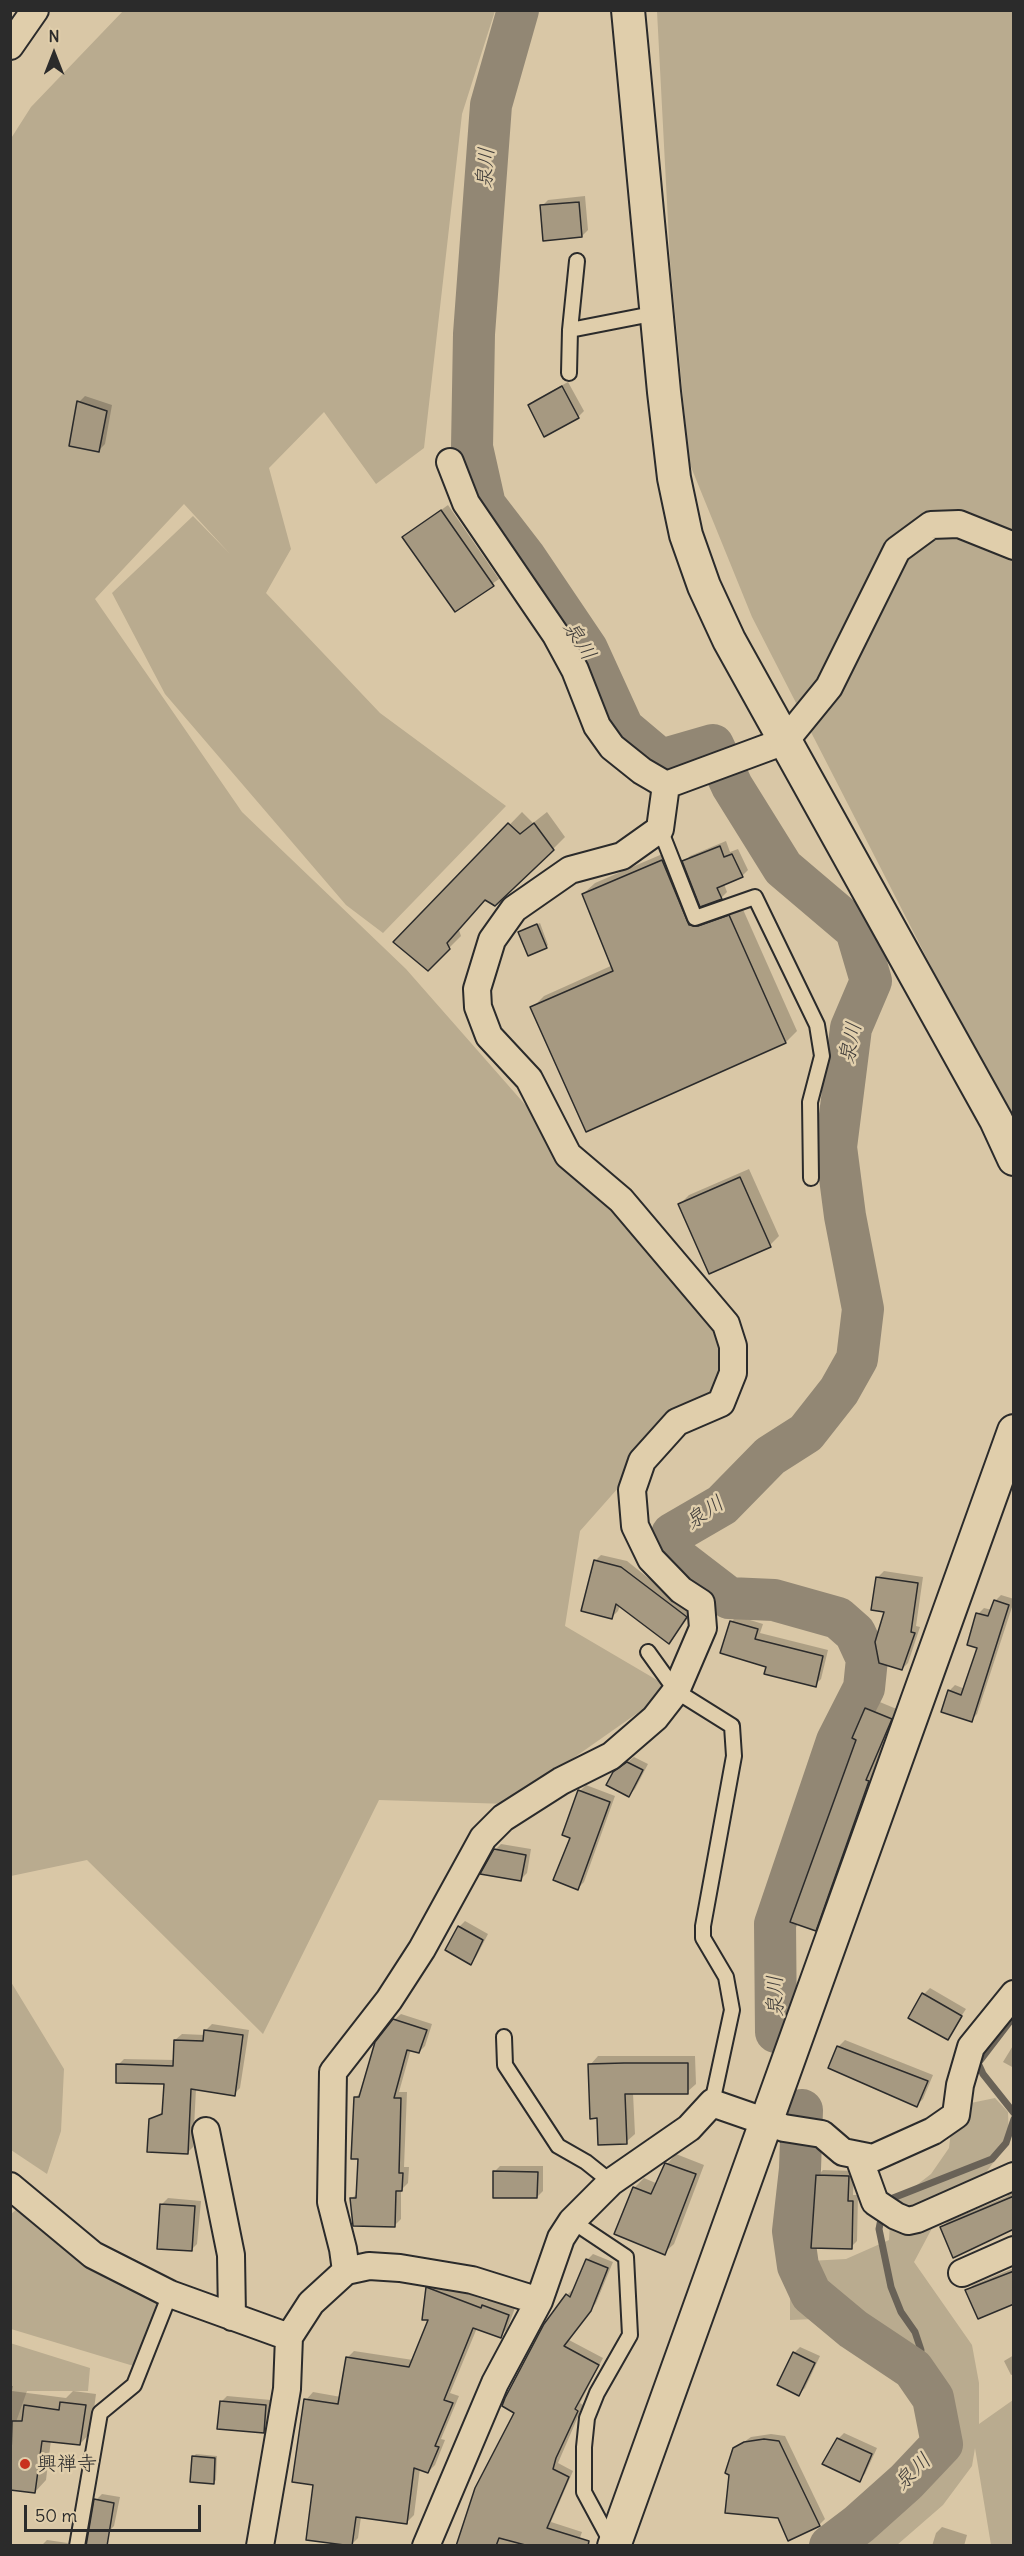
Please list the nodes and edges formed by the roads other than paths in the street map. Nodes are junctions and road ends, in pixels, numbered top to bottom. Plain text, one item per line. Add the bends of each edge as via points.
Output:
1 (35, 10) edge
2 (628, 10) edge
3 (10, 46) edge
4 (577, 261) dead end
5 (657, 313) junction
6 (570, 330) junction
7 (569, 374) dead end
8 (450, 462) dead end
9 (1014, 546) edge
10 (785, 741) junction
11 (666, 785) junction
12 (660, 829) junction
13 (1014, 1159) edge
14 (811, 1178) dead end
15 (1014, 1431) edge
16 (648, 1652) dead end
17 (676, 1691) junction
18 (1014, 1994) edge
19 (504, 2037) dead end
20 (712, 2103) junction
21 (775, 2125) junction
22 (206, 2131) dead end
23 (858, 2155) junction
24 (1014, 2176) edge
25 (611, 2182) junction
26 (15, 2198) edge
27 (572, 2221) junction
28 (1014, 2250) edge
29 (346, 2271) junction
30 (962, 2273) dead end
31 (170, 2294) junction
32 (539, 2301) junction
33 (232, 2317) junction
34 (289, 2337) junction
35 (77, 2546) edge
36 (260, 2546) edge
37 (426, 2546) edge
38 (613, 2546) edge

1 - 3 street
2 - 5 street
4 - 6 lane
5 - 6 lane
5 - 10 street via 674,478 686,535 729,640
6 - 7 lane
8 - 11 street via 466,503 556,635 597,726 612,747
9 - 10 street via 959,524 932,525 897,550 829,687
10 - 11 street
10 - 13 street
11 - 12 street
12 - 14 lane via 695,918 755,897 817,1025 822,1056 810,1102
12 - 17 street via 622,856 570,870 514,909 492,940 477,989 478,1007 489,1036 529,1079 568,1155 621,1200 726,1324 733,1346 733,1373 721,1403 677,1422 642,1461 632,1490 635,1526 651,1559 701,1604 703,1628
15 - 21 street
16 - 17 lane
17 - 20 lane via 732,1726 734,1756 703,1926 703,1938 726,1977 732,2010
17 - 29 street via 655,1718 611,1756 551,1787 503,1818 483,1838 389,2000 333,2072 331,2202
18 - 23 street via 971,2047 956,2115 933,2132 873,2158
19 - 25 lane via 506,2065 558,2146
20 - 21 street
20 - 25 street via 689,2128
21 - 23 street via 822,2134 843,2152
21 - 38 street
22 - 33 street via 231,2255
23 - 24 street via 885,2209 908,2221
25 - 27 street
26 - 31 street via 93,2255
27 - 32 street via 561,2238
27 - 38 lane via 626,2256 630,2335 590,2409 584,2447 584,2492
28 - 30 street
29 - 32 street via 369,2266 400,2268 472,2280
29 - 34 street via 311,2303
31 - 33 street
31 - 35 lane via 134,2385 100,2413
32 - 37 street via 495,2383
33 - 34 street
34 - 36 street via 287,2389

